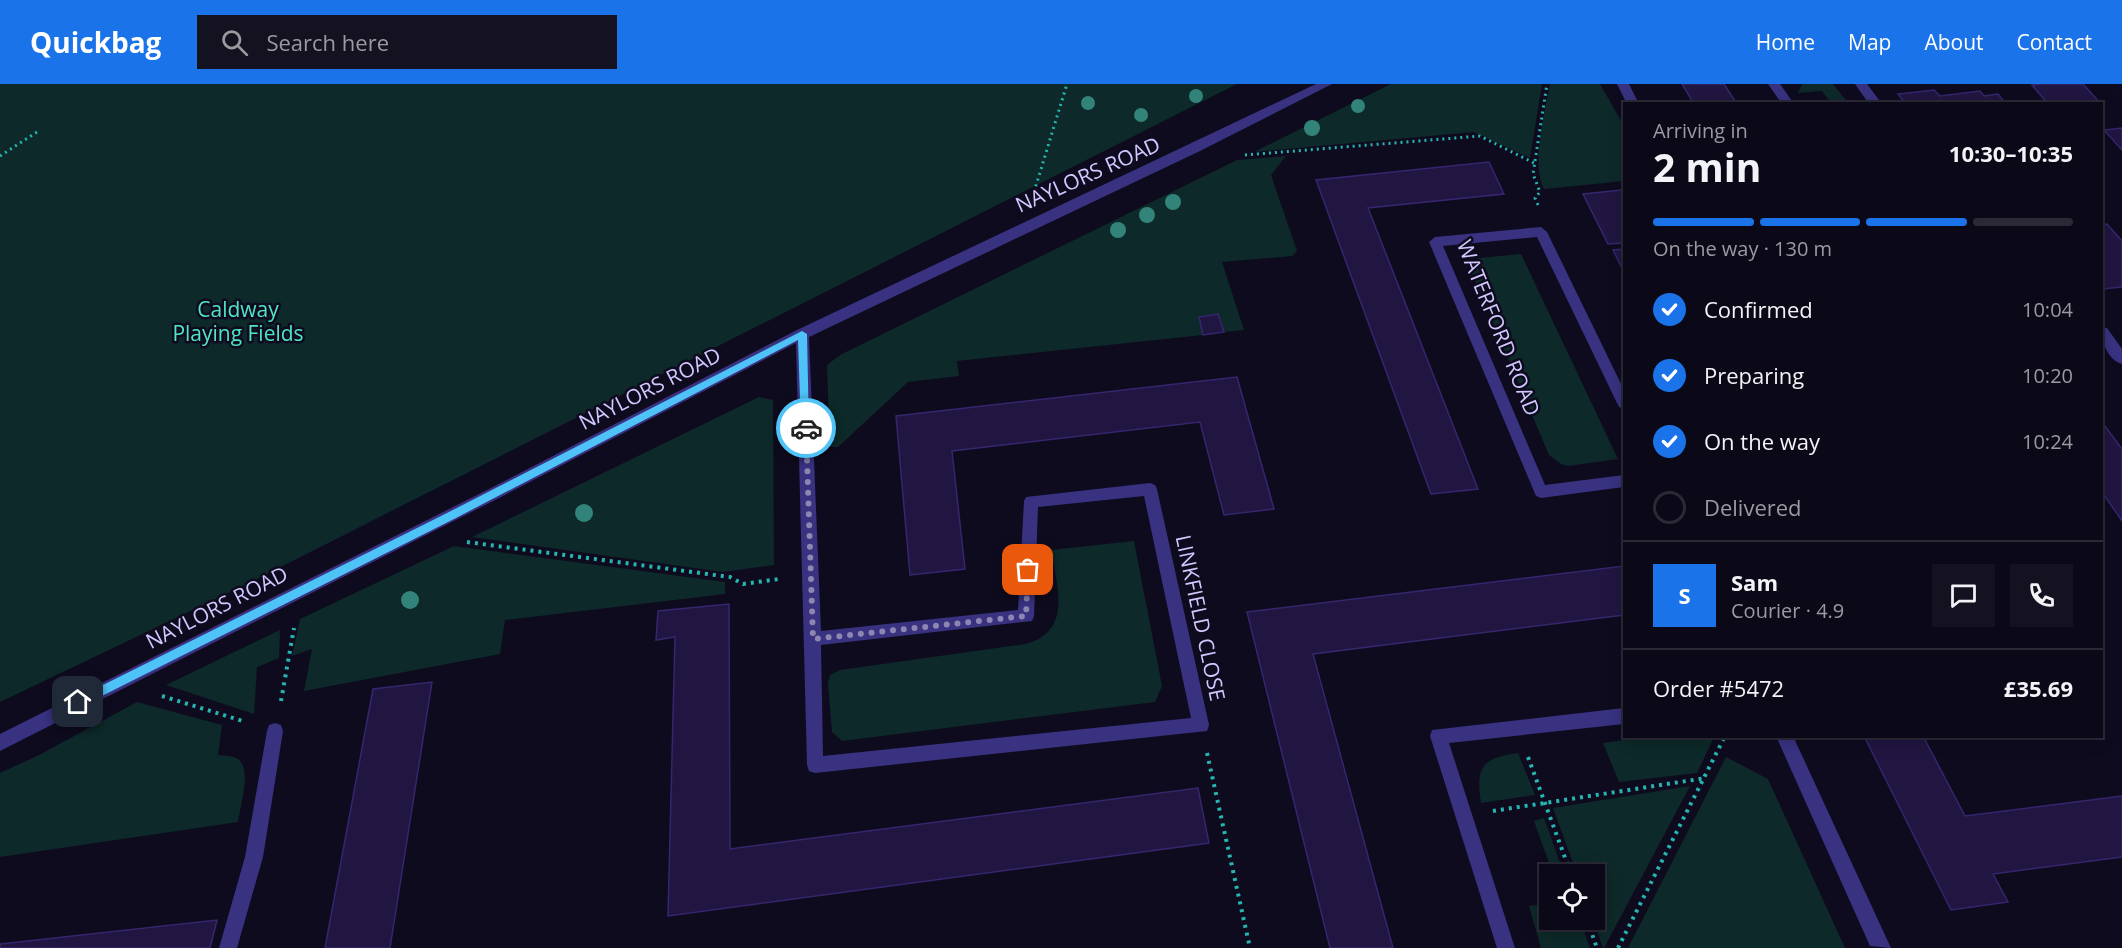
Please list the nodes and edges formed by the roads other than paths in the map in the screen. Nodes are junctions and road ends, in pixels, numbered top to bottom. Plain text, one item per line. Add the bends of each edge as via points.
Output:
1 (1326, 84) edge
2 (1623, 84) edge
3 (1774, 84) edge
4 (1861, 84) edge
5 (1632, 102) edge
6 (1787, 102) edge
7 (1874, 102) edge
8 (2103, 333) edge
9 (802, 334) junction
10 (2122, 359) edge
11 (1623, 401) edge
12 (1623, 481) edge
13 (813, 639) junction
14 (1623, 716) edge
15 (275, 731) road end
16 (1785, 738) edge
17 (0, 743) edge
18 (228, 948) edge
19 (1506, 948) edge
20 (1882, 948) edge

1 - 9 street, NAYLORS ROAD via 1222,137 1023,227
2 - 5 street
3 - 6 street
4 - 7 street
8 - 10 street
9 - 13 street, LINKFIELD CLOSE
9 - 17 street, NAYLORS ROAD
11 - 12 street, WATERFORD ROAD via 1541,232 1435,242 1541,492
13 - 13 street, LINKFIELD CLOSE via 1026,616 1031,501 1150,489 1201,726 815,765
14 - 19 street via 1438,736
15 - 18 street via 254,857
16 - 20 street

